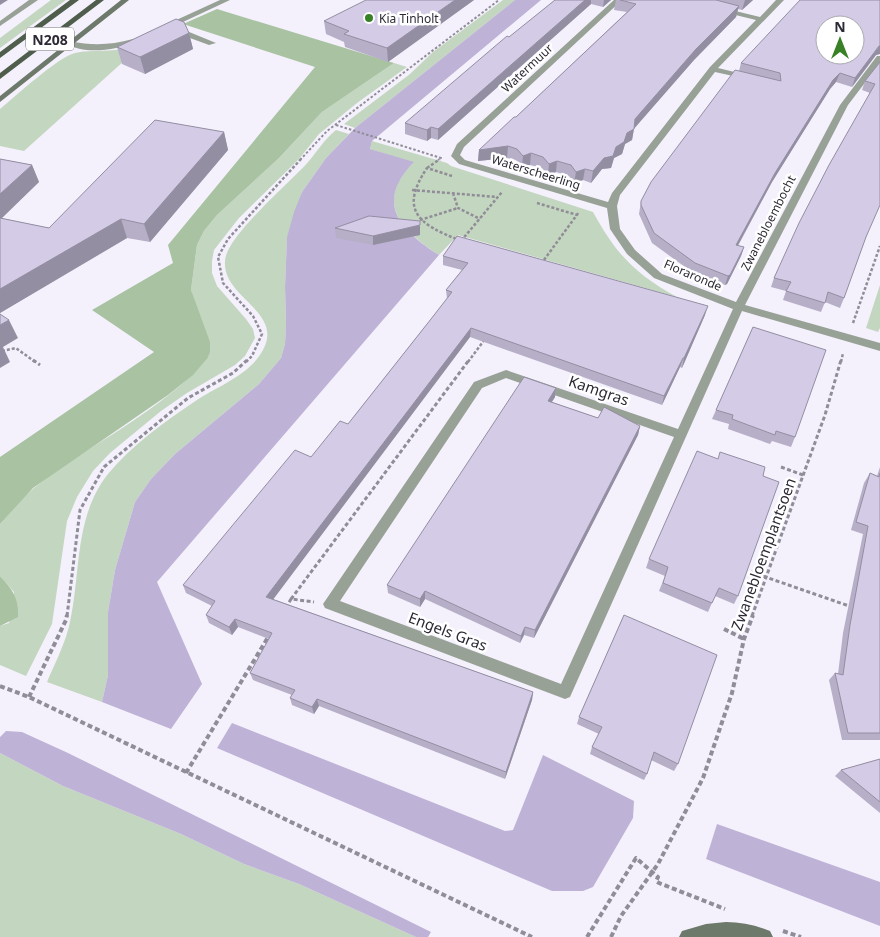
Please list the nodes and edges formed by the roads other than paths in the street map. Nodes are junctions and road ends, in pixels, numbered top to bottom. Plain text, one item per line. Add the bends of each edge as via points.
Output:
1 (34, 0) edge
2 (75, 0) edge
3 (100, 0) edge
4 (125, 0) edge
5 (226, 0) edge
6 (618, 0) edge
7 (780, 0) edge
8 (714, 7) edge
9 (760, 19) junction
10 (0, 24) edge
11 (168, 26) junction
12 (159, 30) edge
13 (143, 38) edge
14 (212, 43) dead end
15 (70, 44) junction
16 (0, 56) edge
17 (880, 58) edge
18 (713, 68) junction
19 (0, 77) edge
20 (757, 81) edge
21 (0, 100) edge
22 (455, 156) joint
23 (612, 206) junction
24 (739, 307) junction
25 (880, 347) edge
26 (681, 435) junction
27 (330, 604) joint
28 (770, 933) edge
29 (688, 937) edge

1 - 10 street
2 - 16 main road, N208
3 - 19 main road, N208
4 - 15 street
5 - 11 street
6 - 22 street, Watermuur via 460,146
7 - 9 street
8 - 9 street
9 - 18 street
11 - 12 street
11 - 14 street
13 - 15 street via 117,47 96,49
15 - 21 street
17 - 24 street, Zwanebloembocht via 844,105
18 - 20 street
18 - 23 street via 615,195
22 - 23 street, Waterscheerling via 462,162
23 - 24 street, Floraronde via 615,229 631,252 658,276
24 - 25 street, Floraronde
24 - 26 street, Zwanebloembocht
26 - 27 street, Kamgras via 506,374 478,385
26 - 27 street, Engels Gras via 565,692
28 - 29 street via 707,931

